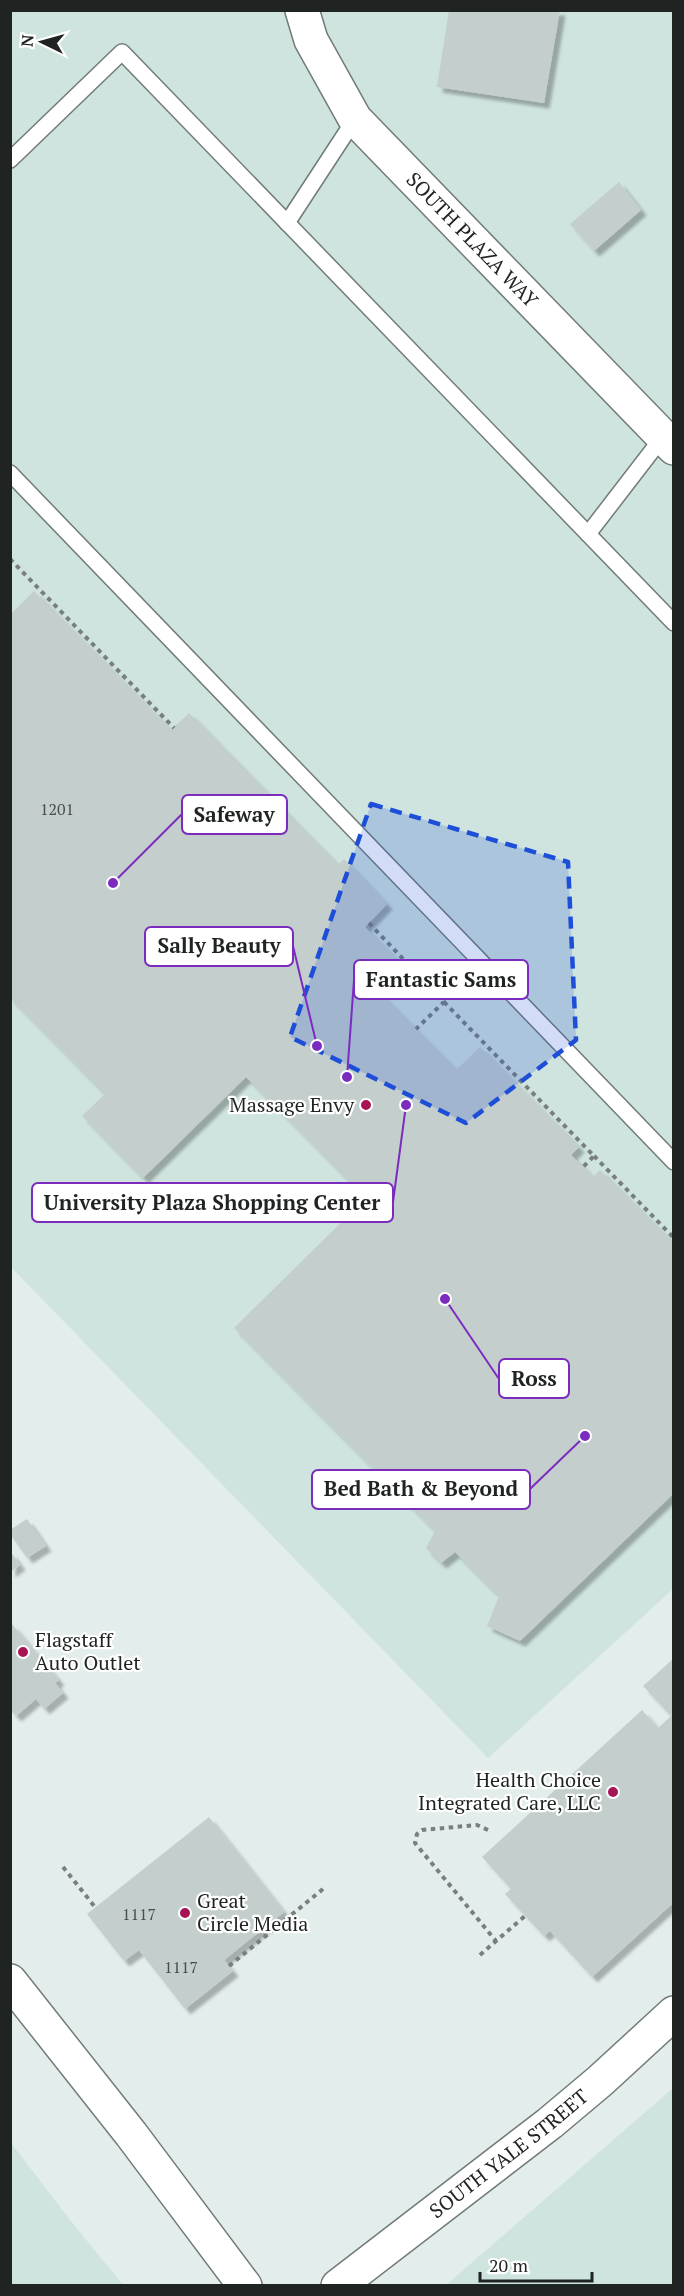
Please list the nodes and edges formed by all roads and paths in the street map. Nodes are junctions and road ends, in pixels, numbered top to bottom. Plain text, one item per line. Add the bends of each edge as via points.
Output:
1 (302, 10) edge
2 (355, 119) junction
3 (10, 160) edge
4 (287, 224) junction
5 (670, 436) edge
6 (10, 473) edge
7 (588, 534) junction
8 (10, 559) edge
9 (674, 623) edge
10 (174, 728) dead end
11 (369, 923) dead end
12 (444, 1002) junction
13 (416, 1029) dead end
14 (594, 1156) junction
15 (674, 1162) edge
16 (583, 1167) dead end
17 (674, 1238) edge
18 (488, 1830) dead end
19 (63, 1867) dead end
20 (323, 1889) dead end
21 (95, 1908) dead end
22 (525, 1916) dead end
23 (496, 1941) junction
24 (480, 1954) dead end
25 (229, 1966) dead end
26 (10, 1982) edge
27 (674, 2013) edge
28 (245, 2286) edge
29 (338, 2286) edge

1 - 2 street, SOUTH PLAZA WAY via 311,40
2 - 4 lane
2 - 5 street, SOUTH PLAZA WAY
3 - 4 lane via 122,52
4 - 7 lane
5 - 7 lane
6 - 15 lane
7 - 9 lane
8 - 10 path
11 - 12 path
12 - 13 path
12 - 14 path
14 - 16 path
14 - 17 path
18 - 23 path via 477,1825 422,1830 415,1843
19 - 21 path
20 - 25 path
22 - 23 path
23 - 24 path
26 - 28 street
27 - 29 street, SOUTH YALE STREET via 558,2117

